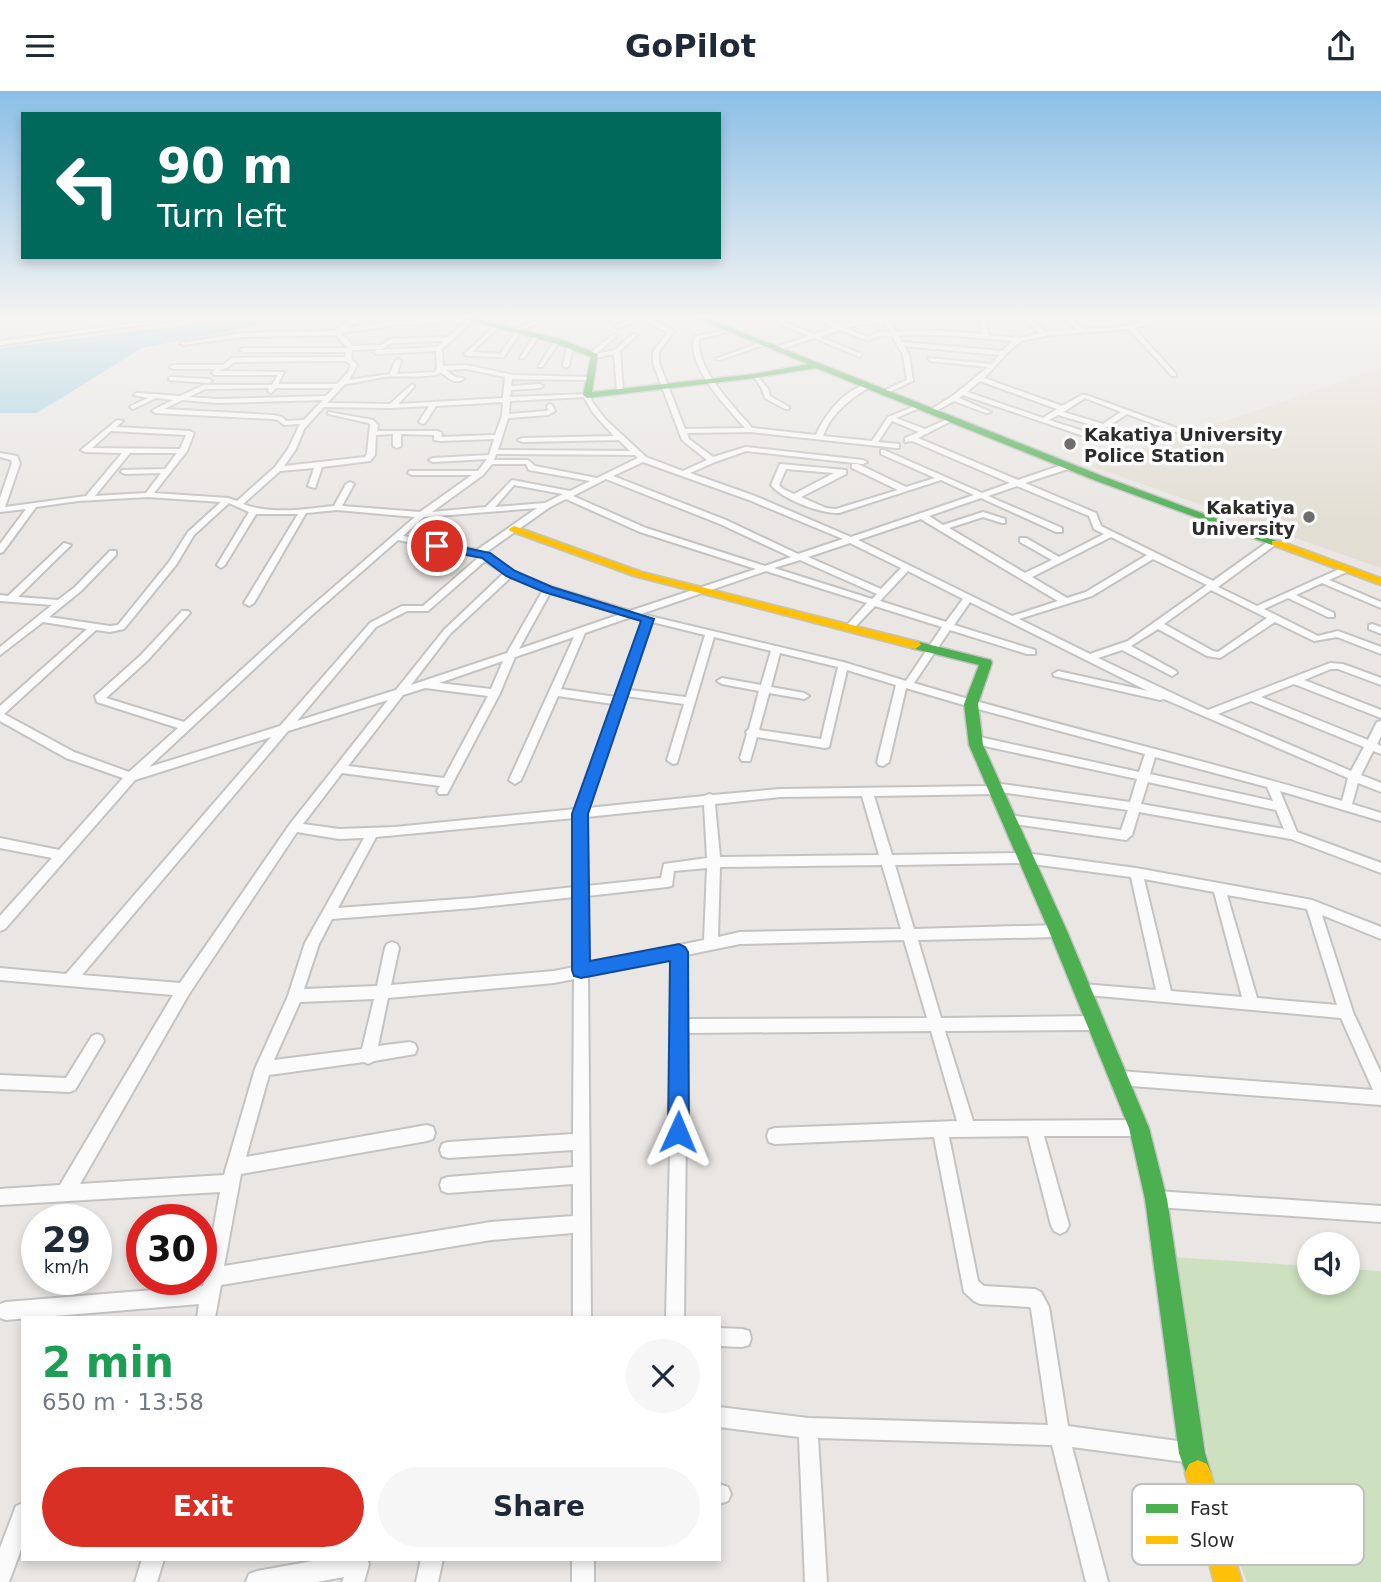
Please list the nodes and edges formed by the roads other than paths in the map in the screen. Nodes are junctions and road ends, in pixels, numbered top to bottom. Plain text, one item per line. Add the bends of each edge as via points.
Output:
1 (200, 388) edge
2 (273, 388) edge
3 (338, 388) edge
4 (410, 388) edge
5 (507, 388) joint
6 (514, 388) edge
7 (564, 388) edge
8 (589, 388) edge
9 (620, 388) edge
10 (652, 388) edge
11 (668, 388) edge
12 (717, 388) edge
13 (764, 388) edge
14 (866, 388) edge
15 (873, 388) edge
16 (883, 388) edge
17 (895, 388) edge
18 (966, 388) edge
19 (1003, 388) edge
20 (889, 390) junction
21 (620, 391) junction
22 (588, 392) junction
23 (961, 392) junction
24 (137, 395) dead end
25 (156, 396) junction
26 (329, 398) junction
27 (953, 398) junction
28 (179, 399) junction
29 (264, 400) junction
30 (434, 404) junction
31 (322, 405) junction
32 (392, 406) junction
33 (133, 407) dead end
34 (787, 408) dead end
35 (505, 409) junction
36 (929, 409) junction
37 (1060, 410) junction
38 (1126, 411) junction
39 (315, 412) junction
40 (988, 412) dead end
41 (890, 418) junction
42 (952, 419) junction
43 (1044, 420) junction
44 (119, 421) dead end
45 (306, 422) junction
46 (423, 422) dead end
47 (1104, 426) junction
48 (111, 429) junction
49 (750, 430) junction
50 (1178, 430) dead end
51 (615, 431) junction
52 (682, 431) junction
53 (397, 432) junction
54 (926, 432) junction
55 (373, 433) junction
56 (583, 433) dead end
57 (498, 437) junction
58 (819, 437) junction
59 (621, 438) junction
60 (911, 438) junction
61 (522, 440) dead end
62 (874, 443) junction
63 (397, 446) dead end
64 (629, 446) junction
65 (896, 446) junction
66 (183, 450) junction
67 (127, 451) junction
68 (884, 452) junction
69 (0, 455) edge
70 (492, 455) junction
71 (640, 456) junction
72 (433, 460) dead end
73 (712, 460) junction
74 (859, 464) junction
75 (319, 466) junction
76 (529, 466) junction
77 (1068, 466) junction
78 (278, 468) junction
79 (166, 471) junction
80 (125, 472) dead end
81 (843, 472) junction
82 (480, 473) junction
83 (684, 473) junction
84 (941, 478) junction
85 (603, 479) junction
86 (470, 481) junction
87 (512, 482) junction
88 (350, 484) dead end
89 (1014, 484) junction
90 (312, 486) dead end
91 (905, 490) junction
92 (148, 495) junction
93 (571, 495) junction
94 (981, 496) junction
95 (795, 497) junction
96 (89, 498) junction
97 (228, 500) junction
98 (34, 504) junction
99 (238, 504) junction
100 (547, 505) junction
101 (337, 508) junction
102 (0, 510) edge
103 (487, 511) junction
104 (254, 512) junction
105 (303, 512) junction
106 (422, 515) junction
107 (921, 515) junction
108 (1002, 521) dead end
109 (943, 528) junction
110 (513, 529) junction
111 (1059, 530) dead end
112 (1111, 534) junction
113 (397, 537) junction
114 (851, 540) junction
115 (1023, 540) dead end
116 (1272, 543) junction
117 (67, 545) dead end
118 (0, 550) edge
119 (113, 553) dead end
120 (482, 554) junction
121 (1153, 555) junction
122 (799, 556) junction
123 (1059, 560) junction
124 (221, 565) dead end
125 (906, 568) junction
126 (1346, 569) junction
127 (761, 570) junction
128 (510, 573) junction
129 (1024, 577) junction
130 (1381, 580) edge
131 (1324, 581) junction
132 (1214, 586) junction
133 (548, 589) junction
134 (702, 589) junction
135 (883, 593) junction
136 (1288, 595) junction
137 (0, 598) edge
138 (11, 599) junction
139 (968, 599) junction
140 (1065, 601) junction
141 (59, 603) junction
142 (249, 603) dead end
143 (872, 603) junction
144 (1381, 605) edge
145 (1257, 609) junction
146 (185, 613) dead end
147 (630, 614) junction
148 (1331, 615) dead end
149 (1275, 617) junction
150 (39, 619) junction
151 (648, 619) junction
152 (1011, 619) junction
153 (948, 625) junction
154 (1158, 625) junction
155 (94, 627) junction
156 (850, 627) junction
157 (581, 632) junction
158 (710, 634) junction
159 (1123, 646) junction
160 (931, 648) junction
161 (776, 649) junction
162 (1381, 651) edge
163 (0, 652) edge
164 (512, 652) junction
165 (1031, 652) dead end
166 (1092, 657) junction
167 (843, 665) junction
168 (1172, 673) dead end
169 (1058, 674) dead end
170 (722, 681) dead end
171 (1296, 681) junction
172 (1381, 682) edge
173 (419, 684) junction
174 (905, 684) junction
175 (764, 689) junction
176 (555, 692) junction
177 (398, 693) junction
178 (495, 693) junction
179 (804, 696) dead end
180 (620, 697) junction
181 (1253, 698) junction
182 (690, 701) junction
183 (1177, 701) junction
184 (971, 704) junction
185 (1381, 714) edge
186 (1209, 715) junction
187 (2, 718) edge
188 (1381, 725) edge
189 (187, 727) junction
190 (279, 732) junction
191 (751, 732) junction
192 (975, 740) junction
193 (1376, 747) edge
194 (1151, 752) junction
195 (746, 758) dead end
196 (673, 760) dead end
197 (883, 762) dead end
198 (339, 769) junction
199 (1144, 776) junction
200 (1354, 777) junction
201 (131, 778) junction
202 (515, 780) dead end
203 (1272, 784) junction
204 (995, 788) junction
205 (1381, 788) edge
206 (867, 793) junction
207 (709, 799) junction
208 (1346, 806) junction
209 (1282, 807) junction
210 (1136, 808) junction
211 (580, 814) junction
212 (1381, 817) edge
213 (1008, 820) junction
214 (294, 827) junction
215 (373, 832) junction
216 (1292, 835) junction
217 (0, 843) edge
218 (62, 855) junction
219 (1025, 858) junction
220 (888, 860) junction
221 (713, 862) junction
222 (1381, 868) edge
223 (1136, 873) junction
224 (1219, 888) junction
225 (580, 889) junction
226 (1312, 905) junction
227 (330, 914) junction
228 (0, 925) edge
229 (1058, 931) junction
230 (1381, 933) edge
231 (910, 934) junction
232 (711, 943) junction
233 (392, 948) dead end
234 (679, 952) junction
235 (581, 970) junction
236 (0, 974) edge
237 (69, 980) junction
238 (184, 990) junction
239 (1082, 990) junction
240 (382, 992) junction
241 (295, 996) junction
242 (1165, 997) junction
243 (1251, 1004) junction
244 (1346, 1012) junction
245 (1095, 1023) junction
246 (937, 1025) junction
247 (680, 1026) junction
248 (97, 1041) dead end
249 (410, 1049) dead end
250 (368, 1057) junction
251 (263, 1069) junction
252 (1119, 1077) junction
253 (0, 1082) edge
254 (1381, 1090) edge
255 (1381, 1098) edge
256 (967, 1128) junction
257 (1139, 1128) junction
258 (940, 1129) junction
259 (1034, 1129) junction
260 (427, 1133) dead end
261 (775, 1136) dead end
262 (580, 1142) junction
263 (448, 1150) dead end
264 (232, 1175) junction
265 (580, 1175) junction
266 (448, 1185) dead end
267 (65, 1193) junction
268 (0, 1198) edge
269 (1156, 1199) junction
270 (1381, 1214) edge
271 (580, 1224) junction
272 (1060, 1225) dead end
273 (217, 1254) edge
274 (217, 1284) edge
275 (132, 1295) edge
276 (209, 1295) edge
277 (6, 1311) dead end
278 (206, 1316) edge
279 (582, 1316) edge
280 (675, 1316) edge
281 (721, 1337) edge
282 (741, 1338) dead end
283 (721, 1417) edge
284 (808, 1428) junction
285 (1059, 1435) junction
286 (1192, 1454) junction
287 (1200, 1484) edge
288 (21, 1519) edge
289 (151, 1561) edge
290 (432, 1561) edge
291 (583, 1561) edge
292 (1222, 1565) edge
293 (0, 1578) edge
294 (146, 1582) edge
295 (257, 1582) edge
296 (353, 1582) edge
297 (427, 1582) edge
298 (583, 1582) edge
299 (816, 1582) edge
300 (1097, 1582) edge
301 (1227, 1582) edge

1 - 28 street
2 - 29 street
3 - 26 street
4 - 32 street
5 - 6 street
5 - 35 street
7 - 22 street
8 - 22 main road
9 - 21 street
10 - 21 main road
11 - 52 street
12 - 49 street
13 - 34 street via 767,397
14 - 58 street via 828,415
15 - 36 main road
16 - 20 main road
17 - 20 street
18 - 23 street
19 - 37 street
20 - 36 main road
21 - 22 main road
22 - 35 street
22 - 35 street via 551,406 551,412
22 - 51 street
23 - 27 street
23 - 43 street
24 - 25 street
25 - 28 street
25 - 33 street
26 - 29 street
26 - 31 street
27 - 36 street
27 - 40 street
28 - 29 street
28 - 45 street via 155,411
30 - 32 street
30 - 35 street
30 - 46 street
31 - 32 street
31 - 39 street
35 - 57 street
36 - 41 street
36 - 42 main road
36 - 130 main road
37 - 38 street via 1084,396
37 - 43 street
37 - 47 street
38 - 47 street
38 - 50 street
39 - 45 street
39 - 55 street via 364,418 373,422
41 - 54 street
41 - 62 street
42 - 54 street
42 - 77 main road
43 - 47 street via 1090,436
44 - 48 street
45 - 78 street
48 - 66 street via 189,432
48 - 67 street via 85,450
49 - 52 street
49 - 58 street
51 - 56 street
51 - 59 street
52 - 73 street via 690,445
53 - 55 street
53 - 57 street via 438,433 441,439
53 - 63 street
54 - 60 street
55 - 75 street via 369,457 352,464
57 - 70 street
58 - 62 street
59 - 61 street
59 - 64 street
60 - 65 street
60 - 89 street
62 - 65 street
64 - 70 street
64 - 71 street
65 - 68 street
66 - 67 street
66 - 79 street
67 - 96 street
68 - 74 street
68 - 84 street
69 - 102 street via 14,458 16,463
70 - 71 street
70 - 72 street
70 - 76 street via 528,462
70 - 82 street
71 - 83 street
71 - 85 street
73 - 74 street via 746,449
73 - 83 street
74 - 81 street
74 - 91 street
75 - 78 street
75 - 90 street
76 - 85 street
76 - 87 street
77 - 89 street
77 - 116 main road
78 - 99 street
79 - 80 street
79 - 92 street
81 - 95 street
81 - 95 street via 783,466 775,485
82 - 86 street
82 - 86 street via 410,477
83 - 114 street
84 - 91 street
84 - 94 street
85 - 93 street
85 - 122 street via 723,522
86 - 106 street
87 - 93 street
87 - 103 street
88 - 101 street
89 - 94 street
89 - 112 street via 1093,516 1097,527
91 - 95 street via 836,511
92 - 96 street
92 - 97 street
93 - 100 street
93 - 127 street via 643,530
94 - 107 street
94 - 111 street
96 - 98 street
97 - 99 street
97 - 155 street via 191,534 125,624 110,629
98 - 102 street
98 - 118 street
99 - 104 street
100 - 103 street
100 - 110 street
101 - 105 street
101 - 106 street
103 - 106 street
104 - 105 street
104 - 124 street
105 - 142 street
106 - 113 street
107 - 109 street
107 - 114 street
108 - 109 street via 983,514
109 - 129 street
110 - 120 street
110 - 134 main road via 638,574
112 - 121 street
112 - 123 street
113 - 120 street
113 - 189 street
114 - 122 street
114 - 125 street
115 - 123 street
116 - 126 main road
116 - 132 street
117 - 138 street
119 - 141 street
120 - 128 street
120 - 190 street via 425,610 405,608 377,621
121 - 132 street
121 - 140 street via 1089,594
122 - 127 street
122 - 135 street
123 - 129 street
125 - 135 street
125 - 139 street
126 - 130 main road
126 - 131 street
127 - 134 street
127 - 143 street
128 - 133 street
128 - 177 street via 447,632
129 - 140 street
131 - 136 street
131 - 144 street
132 - 145 street
132 - 154 street
133 - 147 street
133 - 164 street
134 - 147 street
134 - 156 main road
135 - 143 street
136 - 145 street
136 - 148 street
137 - 138 street
138 - 141 street
139 - 152 street
139 - 153 street
140 - 152 street
141 - 150 street
143 - 153 street
143 - 156 street
145 - 149 street
146 - 189 street via 100,697
147 - 151 street
147 - 157 street
149 - 154 street via 1220,655
149 - 162 street via 1317,639 1338,635
150 - 155 street
150 - 163 street
151 - 158 street
151 - 180 street
152 - 166 street
153 - 160 street
153 - 165 street
154 - 159 street
155 - 187 street
156 - 160 main road
157 - 164 street
157 - 176 street
158 - 161 street
158 - 182 street
159 - 166 street
159 - 168 street
160 - 174 street
160 - 184 main road via 986,663
161 - 167 street
161 - 175 street
164 - 173 street
164 - 178 street
166 - 183 street
167 - 174 street
167 - 191 street via 825,744
169 - 183 street
170 - 175 street
171 - 172 street via 1339,666
171 - 181 street
171 - 185 street
173 - 177 street
173 - 178 street
174 - 184 street
174 - 197 street
175 - 179 street
175 - 191 street
176 - 180 street
176 - 202 street
177 - 190 street
177 - 198 street
178 - 198 street via 446,787
180 - 182 street
180 - 211 street
181 - 186 street
181 - 193 street
182 - 196 street
183 - 186 street
184 - 192 main road
184 - 194 street
186 - 200 street
187 - 201 street via 70,755
188 - 193 street
189 - 201 street
190 - 201 street
190 - 237 street
191 - 195 street
192 - 199 street
192 - 204 main road
193 - 200 street
194 - 199 street
194 - 203 street
198 - 214 street
199 - 209 street
199 - 210 street
200 - 205 street
200 - 208 street
201 - 218 street
203 - 208 street
203 - 209 street
204 - 206 street
204 - 210 street
204 - 213 main road
206 - 207 street
206 - 220 street
207 - 211 street
207 - 221 street
208 - 212 street
209 - 216 street
210 - 213 street via 1126,835
210 - 216 street
211 - 215 street
211 - 225 street
213 - 219 main road
214 - 215 street via 339,834
214 - 238 street
215 - 227 street
216 - 222 street
217 - 218 street
218 - 228 street
219 - 220 street
219 - 223 street
219 - 229 main road
220 - 221 street
220 - 231 street
221 - 225 street via 668,867 667,882
221 - 232 street
223 - 224 street
223 - 242 street
224 - 226 street
224 - 243 street
225 - 227 street
225 - 235 street
226 - 230 street
226 - 244 street
227 - 241 street via 313,943
229 - 231 street
229 - 239 main road
231 - 232 street via 740,938
231 - 246 street
232 - 234 street
233 - 240 street
234 - 235 street
234 - 247 street
235 - 240 street via 554,977
235 - 262 street
236 - 237 street
237 - 238 street
238 - 267 street
239 - 242 street
239 - 245 main road
240 - 241 street
240 - 250 street
241 - 251 street
242 - 243 street
243 - 244 street
244 - 254 street
245 - 246 street
245 - 252 main road
246 - 247 street
246 - 256 street
247 - 280 street
248 - 253 street via 70,1085
249 - 250 street
250 - 251 street
251 - 264 street
252 - 255 street
252 - 257 main road
256 - 258 street
256 - 259 street
257 - 259 street
257 - 269 main road
258 - 261 street
258 - 285 street via 966,1277 980,1295 1029,1296 1038,1302
259 - 272 street
260 - 264 street
262 - 263 street
262 - 265 street
264 - 267 street
264 - 273 street
265 - 266 street
265 - 271 street
267 - 268 street
269 - 270 street
269 - 286 main road
271 - 274 street via 491,1231
271 - 279 street
275 - 277 street
276 - 278 street
281 - 282 street
283 - 284 street
284 - 285 street
284 - 299 street
285 - 286 street
285 - 300 street
286 - 287 main road
288 - 293 street
289 - 294 street
290 - 297 street
291 - 298 street
292 - 301 main road
295 - 296 street via 358,1564

